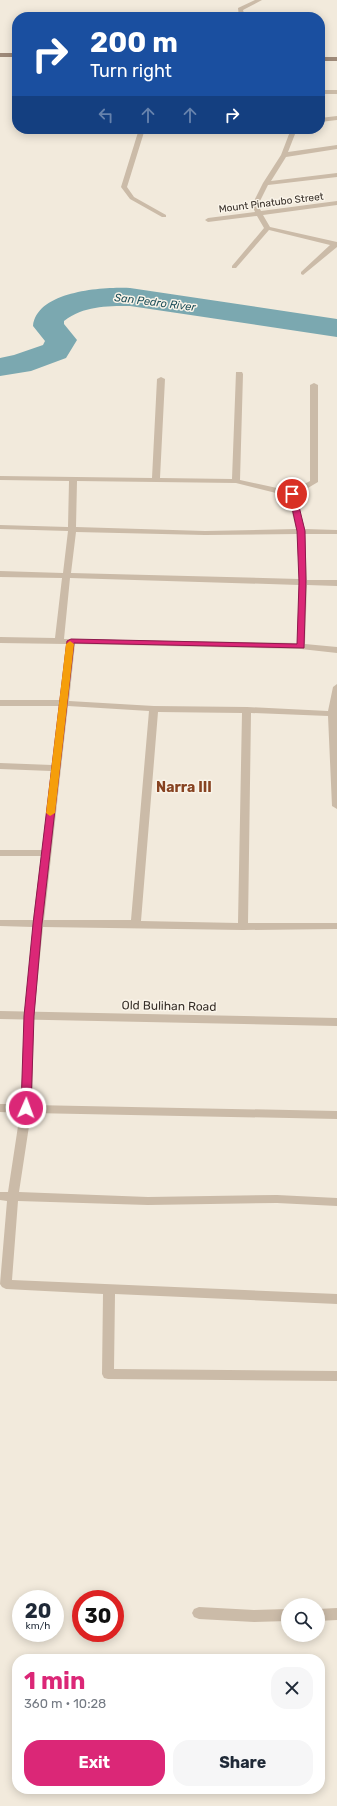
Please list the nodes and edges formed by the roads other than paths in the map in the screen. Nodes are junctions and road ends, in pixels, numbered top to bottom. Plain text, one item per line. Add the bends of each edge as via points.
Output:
1 (259, 0) edge
2 (241, 12) edge
3 (12, 55) edge
4 (0, 56) edge
5 (325, 59) edge
6 (337, 59) edge
7 (325, 92) edge
8 (336, 93) edge
9 (337, 118) edge
10 (325, 119) edge
11 (140, 134) edge
12 (292, 134) edge
13 (337, 147) edge
14 (284, 155) junction
15 (337, 175) edge
16 (266, 183) junction
17 (337, 203) edge
18 (259, 213) junction
19 (164, 216) dead end
20 (208, 220) dead end
21 (267, 228) junction
22 (336, 245) edge
23 (234, 267) dead end
24 (303, 273) dead end
25 (239, 374) dead end
26 (161, 379) dead end
27 (314, 386) dead end
28 (0, 478) edge
29 (73, 478) junction
30 (156, 480) junction
31 (236, 481) junction
32 (292, 494) junction
33 (0, 527) edge
34 (72, 529) junction
35 (301, 531) junction
36 (337, 532) edge
37 (0, 574) edge
38 (67, 576) junction
39 (303, 582) junction
40 (337, 583) edge
41 (0, 640) edge
42 (59, 640) junction
43 (71, 641) junction
44 (301, 646) junction
45 (337, 650) edge
46 (337, 687) edge
47 (63, 703) junction
48 (0, 704) edge
49 (154, 709) junction
50 (247, 710) junction
51 (335, 713) edge
52 (0, 766) edge
53 (56, 768) junction
54 (337, 806) edge
55 (0, 853) edge
56 (45, 853) junction
57 (0, 923) edge
58 (38, 924) junction
59 (136, 924) junction
60 (337, 926) edge
61 (243, 927) junction
62 (0, 1015) edge
63 (29, 1016) junction
64 (337, 1022) edge
65 (0, 1108) edge
66 (26, 1108) junction
67 (337, 1115) edge
68 (0, 1196) edge
69 (13, 1196) junction
70 (337, 1202) edge
71 (109, 1290) junction
72 (337, 1299) edge
73 (337, 1376) edge
74 (200, 1613) dead end
75 (337, 1614) edge
76 (325, 1615) edge
77 (281, 1616) edge

1 - 2 street via 240,9
3 - 4 main road
5 - 6 main road
7 - 8 street
9 - 10 street
11 - 19 street via 124,187 132,198
12 - 14 street
13 - 14 street
14 - 16 street
15 - 16 street
16 - 18 street via 255,205
17 - 18 street, Mount Pinatubo Street
18 - 20 street, Mount Pinatubo Street
18 - 21 street
21 - 22 street
21 - 23 street
22 - 24 street
25 - 31 street
26 - 30 street
27 - 32 street via 314,482
28 - 29 street
29 - 30 street
29 - 34 street
30 - 31 street
31 - 32 street
32 - 35 street
33 - 34 street
34 - 35 street via 205,533
34 - 38 street
35 - 36 street
35 - 39 street
37 - 38 street
38 - 39 street
38 - 42 street
39 - 40 street
39 - 44 street
41 - 42 street
42 - 43 street
43 - 44 street
43 - 47 street
44 - 45 street
46 - 51 street
47 - 48 street
47 - 49 street
47 - 53 street
49 - 50 street
49 - 59 street
50 - 51 street
50 - 61 street
51 - 54 street
52 - 53 street
53 - 56 street
55 - 56 street
56 - 58 street
57 - 58 street
58 - 59 street
58 - 63 street
59 - 61 street
60 - 61 street
62 - 63 street, Old Bulihan Road
63 - 64 street, Old Bulihan Road
63 - 66 street
65 - 66 street
66 - 67 street
66 - 69 street
68 - 69 street
69 - 70 street via 148,1201 277,1199
69 - 71 street via 6,1284
71 - 72 street
71 - 73 street via 108,1374
74 - 77 street
75 - 76 street

